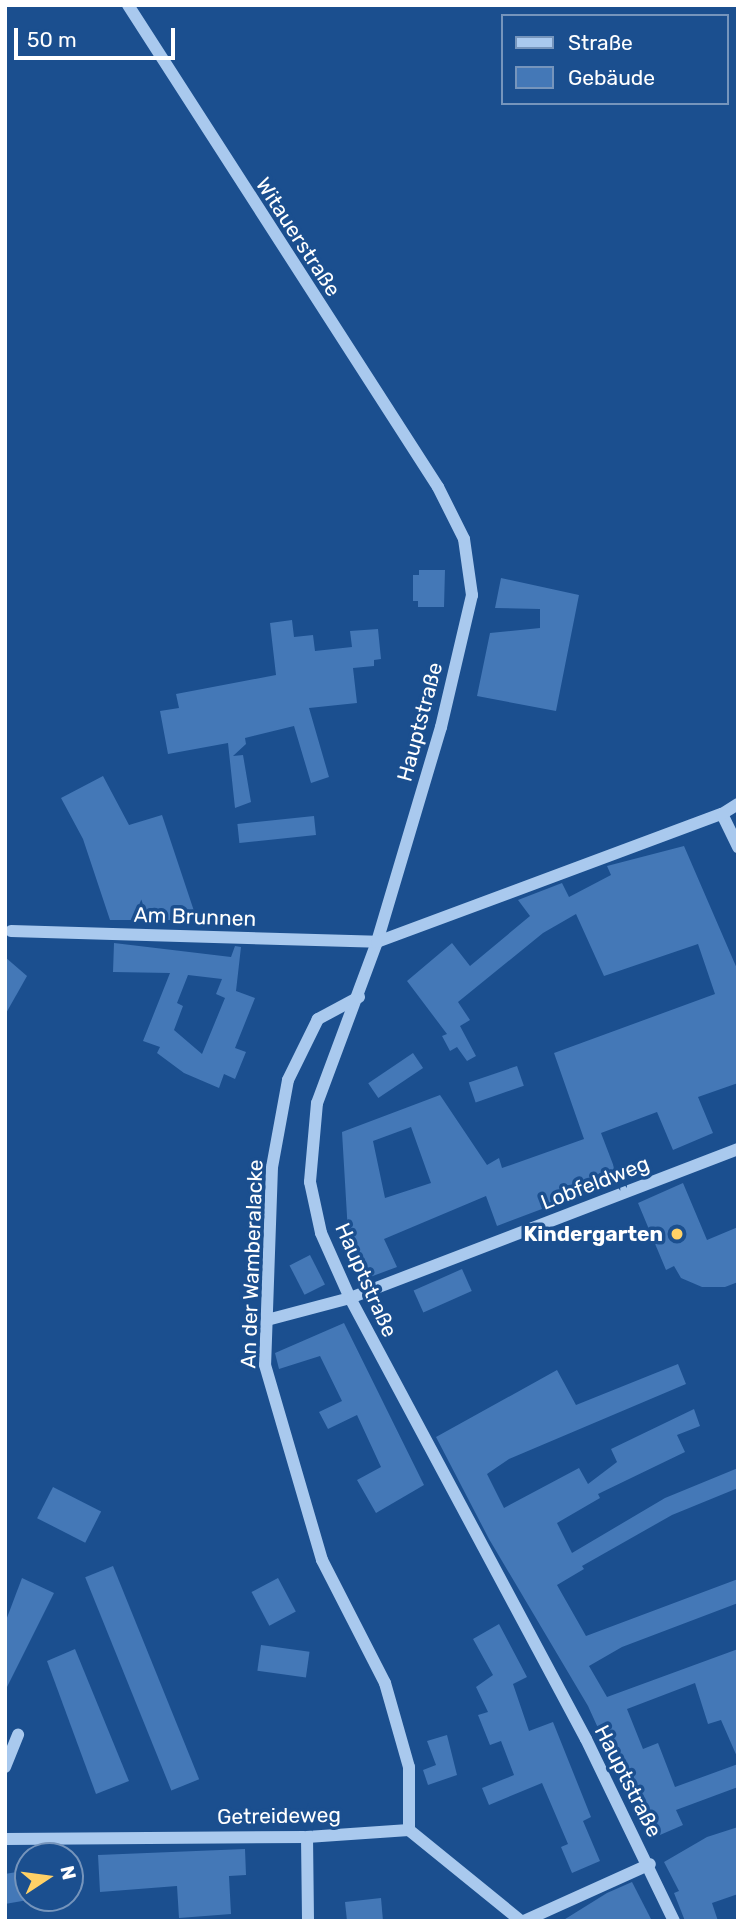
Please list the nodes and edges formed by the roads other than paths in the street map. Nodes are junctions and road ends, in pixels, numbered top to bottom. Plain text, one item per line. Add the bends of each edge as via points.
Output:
1 (128, 5) edge
2 (438, 487) joint
3 (738, 804) edge
4 (722, 814) junction
5 (738, 846) edge
6 (11, 931) dead end
7 (377, 942) junction
8 (359, 997) junction
9 (738, 1149) edge
10 (350, 1297) junction
11 (267, 1320) junction
12 (18, 1735) dead end
13 (5, 1767) edge
14 (410, 1830) junction
15 (307, 1837) junction
16 (5, 1839) edge
17 (650, 1864) junction
18 (308, 1921) edge
19 (522, 1921) edge
20 (674, 1921) edge

1 - 2 street, Witauerstraße
2 - 7 street, Hauptstraße via 464,539 472,595 441,727
3 - 4 street
4 - 5 street
4 - 7 street
6 - 7 street, Am Brunnen
7 - 8 street, Hauptstraße
8 - 10 street, Hauptstraße via 317,1104 310,1182 321,1233
8 - 11 street, An der Wamberalacke via 318,1019 288,1080 272,1167
9 - 10 street, Lobfeldweg
10 - 11 street, Lobfeldweg
10 - 17 street, Hauptstraße
11 - 14 street, An der Wamberalacke via 265,1365 305,1514 322,1560 385,1683 410,1767
12 - 13 street
14 - 15 street, Getreideweg
14 - 19 street
15 - 16 street, Getreideweg
15 - 18 street
17 - 19 street
17 - 20 street, Hauptstraße

